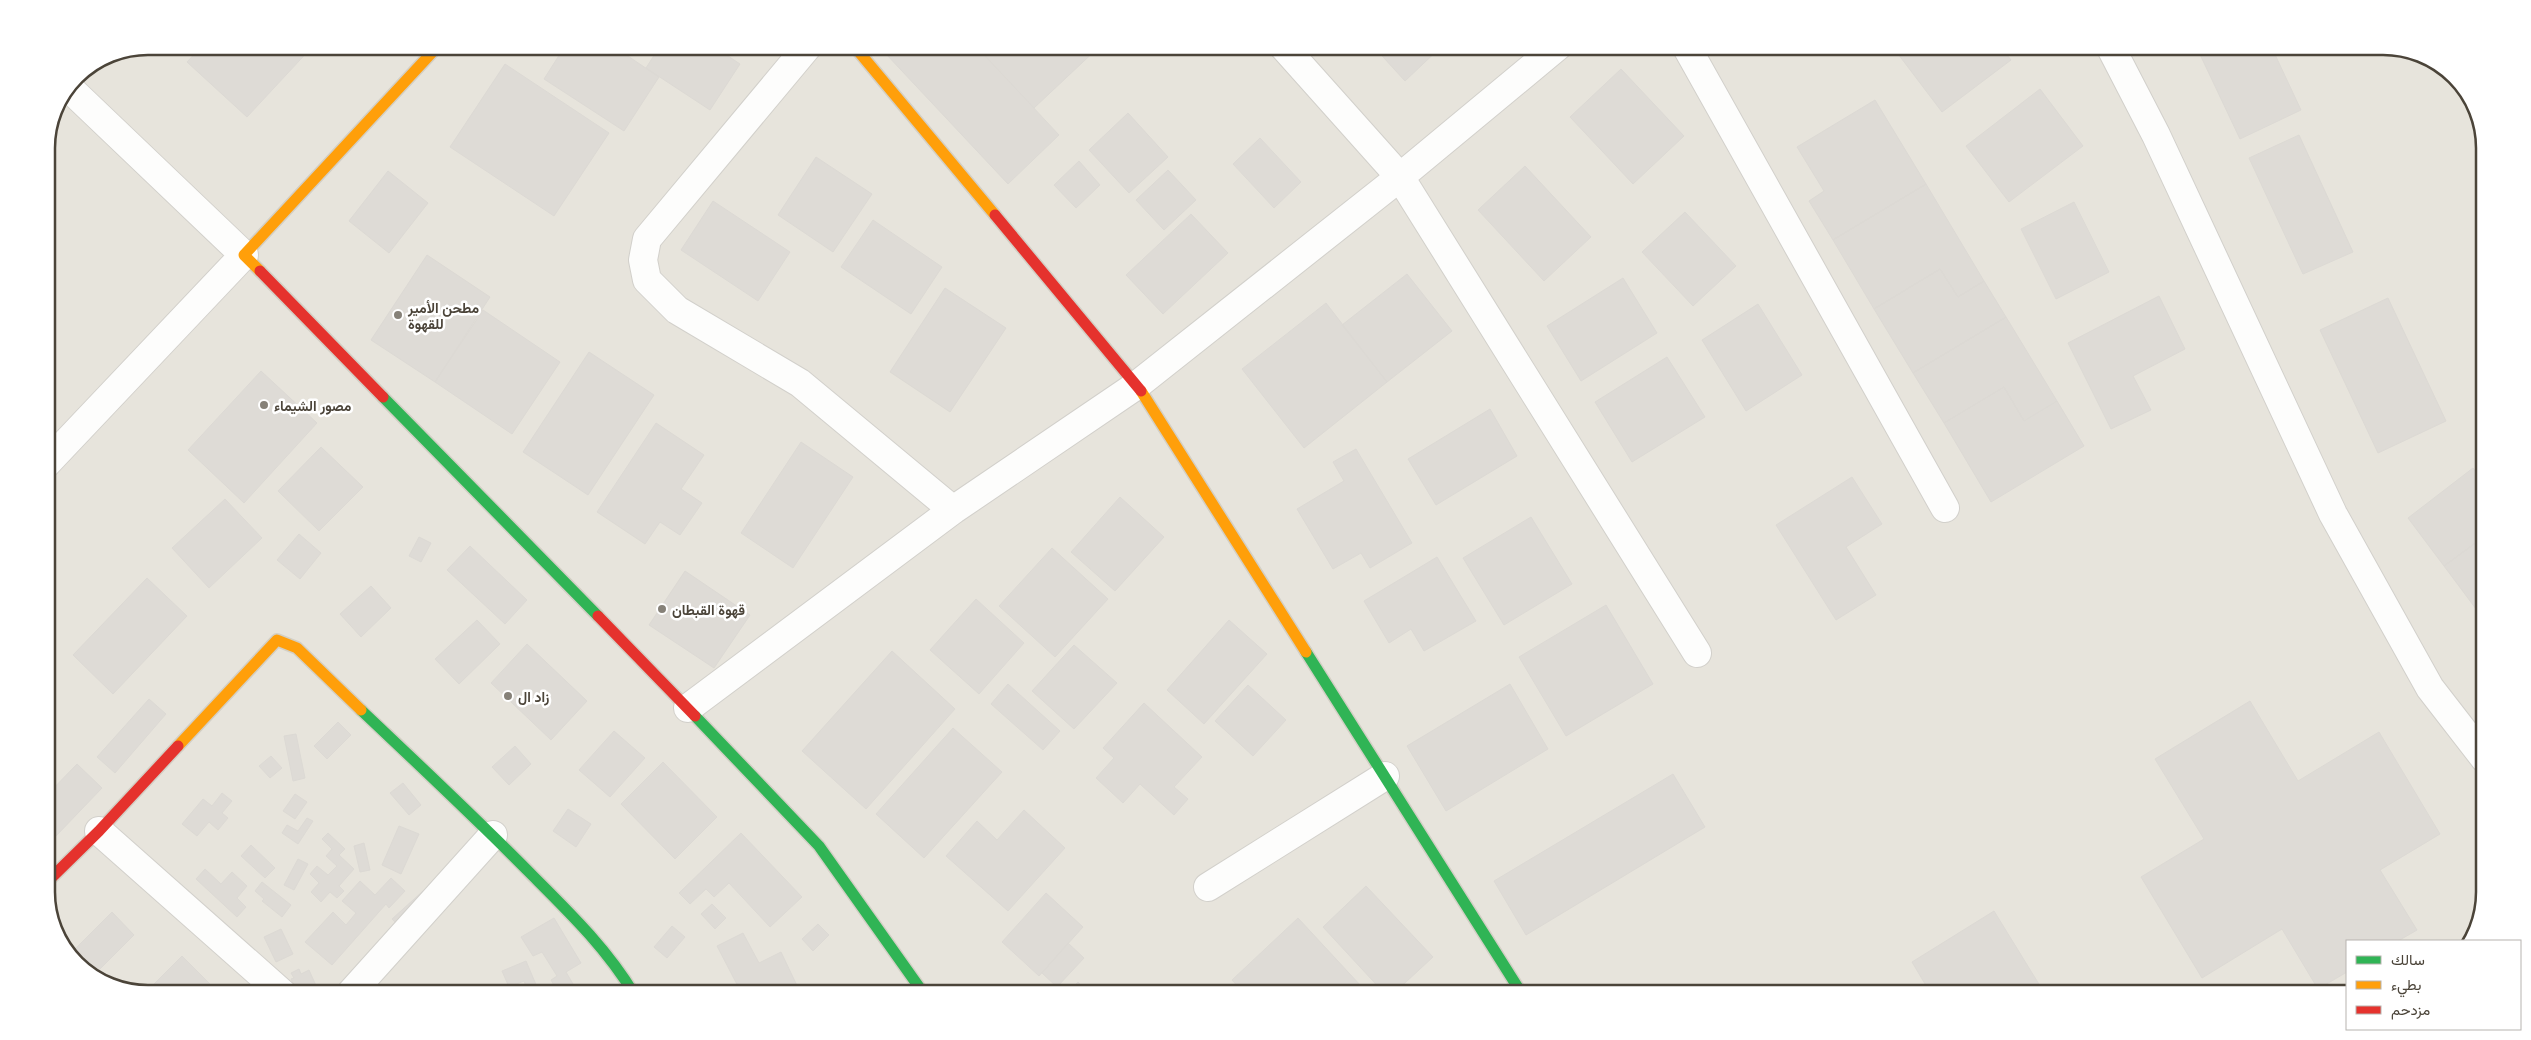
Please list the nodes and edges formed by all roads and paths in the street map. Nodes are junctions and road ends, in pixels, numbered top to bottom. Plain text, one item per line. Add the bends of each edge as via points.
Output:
1 (430, 55) edge
2 (800, 55) edge
3 (862, 55) edge
4 (1291, 55) edge
5 (1547, 55) edge
6 (1691, 55) edge
7 (2115, 55) edge
8 (74, 92) edge
9 (1400, 177) junction
10 (244, 255) junction
11 (1137, 385) junction
12 (55, 454) edge
13 (1946, 508) dead end
14 (953, 510) junction
15 (1697, 653) dead end
16 (688, 708) junction
17 (2476, 747) edge
18 (1385, 776) junction
19 (99, 831) junction
20 (492, 835) junction
21 (55, 874) edge
22 (1208, 887) dead end
23 (273, 985) edge
24 (358, 985) edge
25 (628, 985) edge
26 (918, 985) edge
27 (1516, 985) edge

1 - 10 street
2 - 14 street via 647,239 643,260 647,280 677,310 800,383
3 - 11 street
4 - 9 street
5 - 9 street
6 - 13 street
7 - 17 street via 2156,135 2333,514 2430,688
8 - 10 street
9 - 11 street
9 - 15 street
10 - 12 street
10 - 16 street
11 - 14 street
11 - 18 street
14 - 16 street
16 - 26 street via 819,846
18 - 22 street
18 - 27 street
19 - 20 street via 277,640 297,648
19 - 21 street
19 - 23 street
20 - 24 street
20 - 25 street via 615,963

